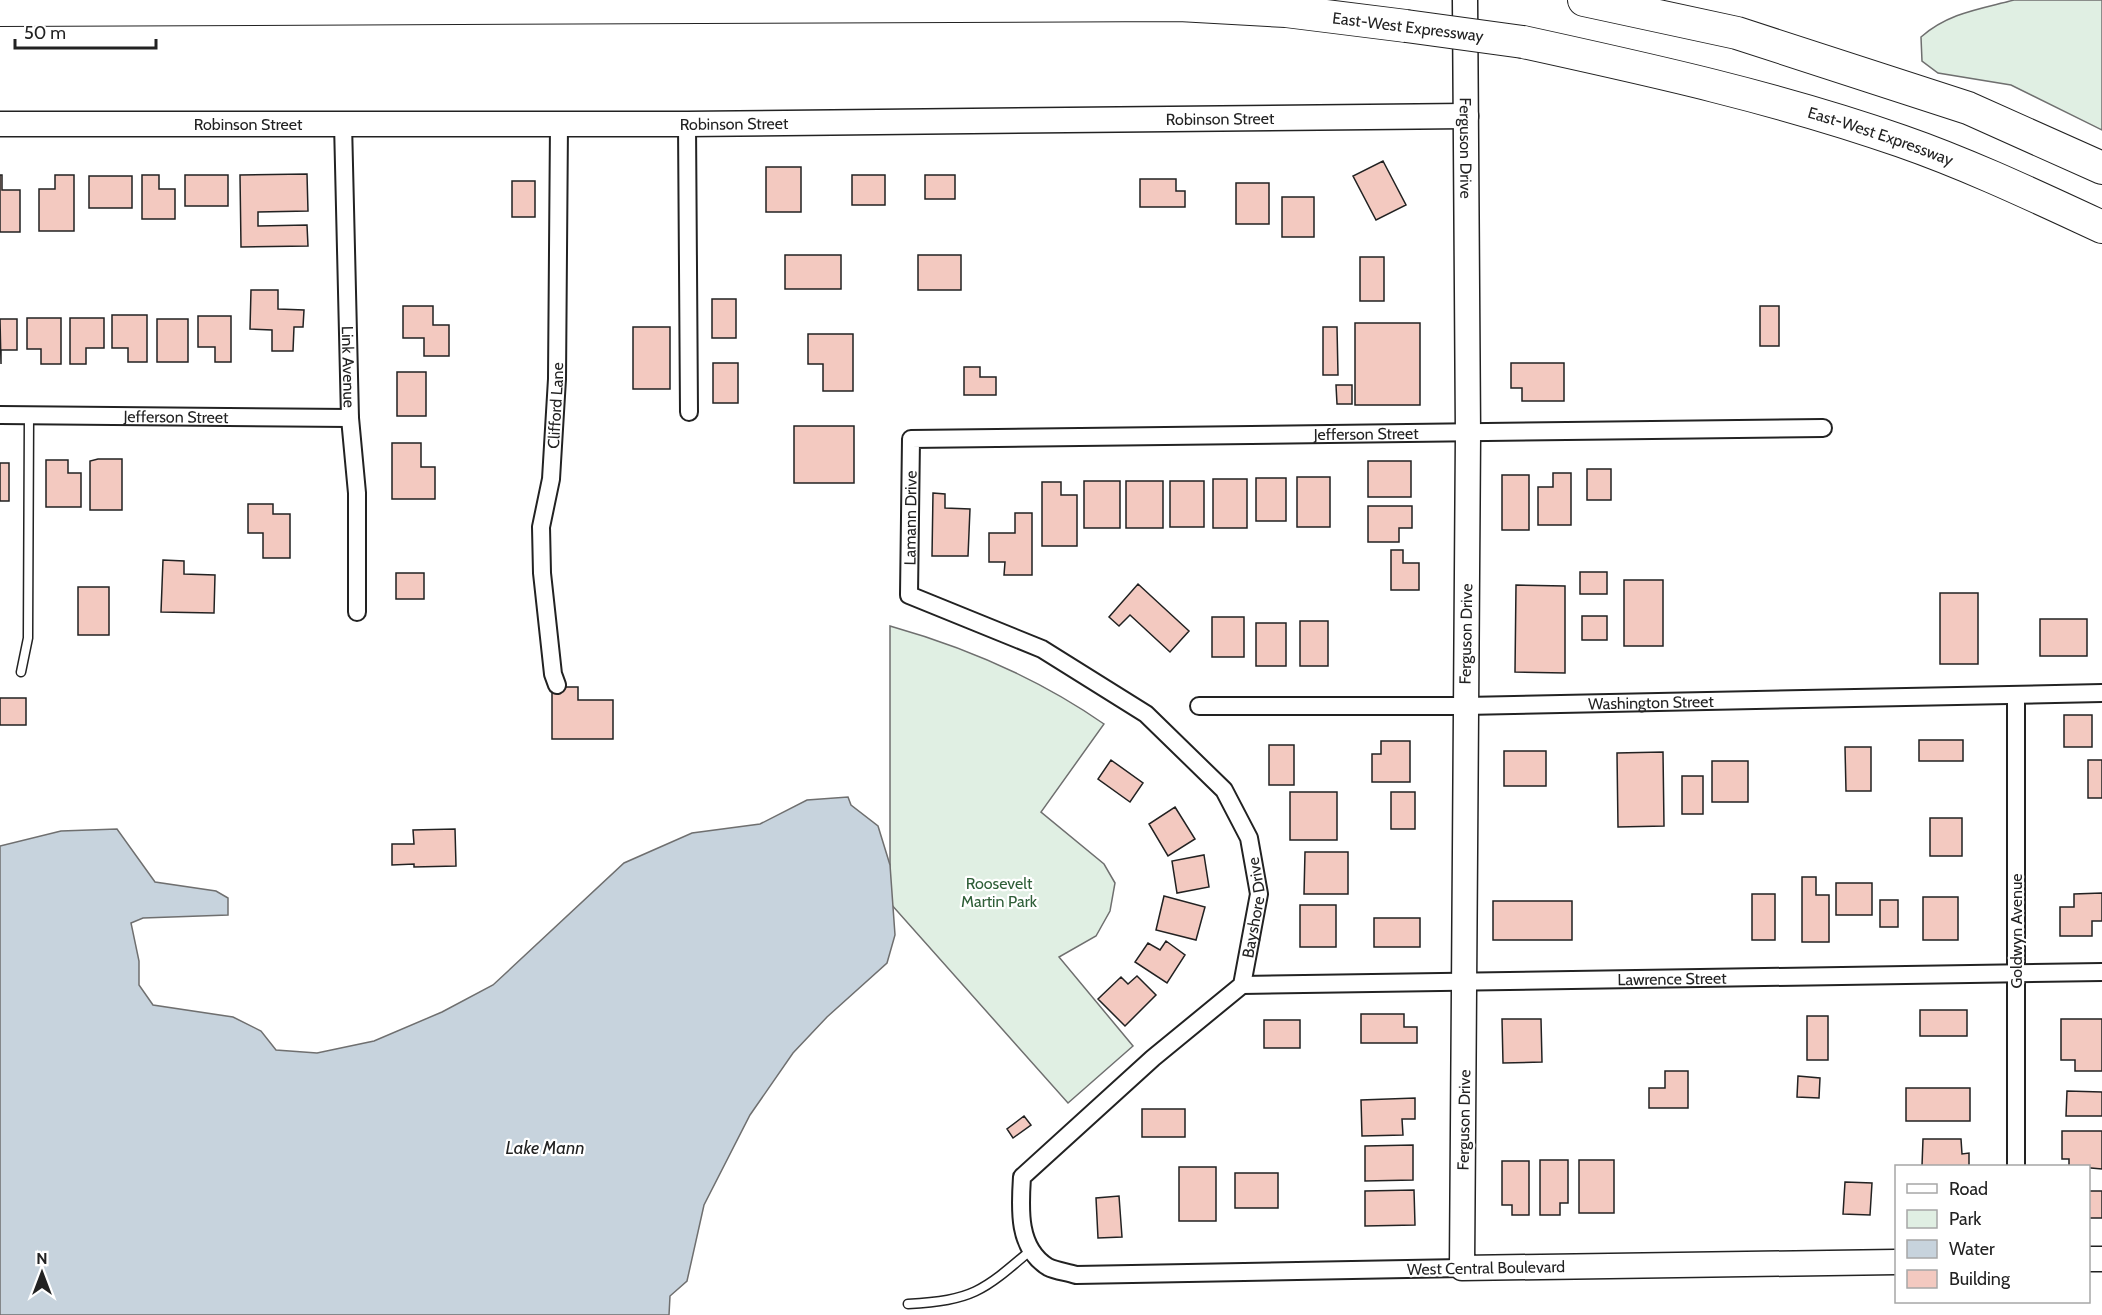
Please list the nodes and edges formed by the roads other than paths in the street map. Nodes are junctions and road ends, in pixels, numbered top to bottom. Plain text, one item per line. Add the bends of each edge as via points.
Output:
1 (1465, 0) edge
2 (1584, 0) edge
3 (375, 8) junction
4 (0, 10) edge
5 (0, 24) edge
6 (1466, 116) junction
7 (343, 123) junction
8 (0, 124) edge
9 (559, 124) junction
10 (687, 124) junction
11 (2102, 168) edge
12 (2102, 227) edge
13 (689, 412) dead end
14 (0, 416) edge
15 (29, 416) junction
16 (350, 418) junction
17 (1823, 428) dead end
18 (1468, 434) junction
19 (911, 439) joint
20 (909, 595) joint
21 (357, 612) dead end
22 (21, 672) dead end
23 (557, 685) dead end
24 (2102, 693) edge
25 (2016, 695) junction
26 (1199, 706) dead end
27 (1465, 706) junction
28 (2102, 972) edge
29 (2016, 974) junction
30 (1465, 981) junction
31 (1242, 985) junction
32 (2016, 1165) edge
33 (1031, 1250) junction
34 (1895, 1262) edge
35 (1462, 1268) junction
36 (908, 1304) dead end

1 - 6 street, Ferguson Drive
2 - 11 highway via 1737,33 1968,108
3 - 4 highway, East-West Expressway
3 - 5 highway
3 - 12 highway, East-West Expressway, bridge via 1179,5 1286,11 1406,26 1523,42 1764,98 1903,141
6 - 10 street, Robinson Street
6 - 18 street, Ferguson Drive
7 - 8 street, Robinson Street
7 - 9 street, Robinson Street
7 - 16 street, Link Avenue
9 - 10 street, Robinson Street
9 - 23 street, Clifford Lane via 557,379 551,479 541,527 542,573
10 - 13 street
14 - 15 street, Jefferson Street
15 - 16 street, Jefferson Street
15 - 22 lane via 28,638
16 - 21 street, Link Avenue via 357,493
17 - 18 street, Jefferson Street
18 - 19 street, Jefferson Street
18 - 27 street, Ferguson Drive
19 - 20 street, Lamann Drive
20 - 31 street, Bayshore Drive via 1042,648 1146,714 1224,790 1249,838 1259,894
24 - 25 street, Washington Street
25 - 27 street, Washington Street
25 - 29 street, Goldwyn Avenue
26 - 27 street, Washington Street
27 - 30 street, Ferguson Drive
28 - 29 street, Lawrence Street
29 - 30 street, Lawrence Street
29 - 32 street, Goldwyn Avenue
30 - 31 street, Lawrence Street
30 - 35 street, Ferguson Drive
31 - 33 street via 1153,1058 1022,1177 1019,1215
33 - 35 street, West Central Boulevard via 1049,1267 1076,1275
33 - 36 lane via 978,1292 951,1300
34 - 35 street, West Central Boulevard

